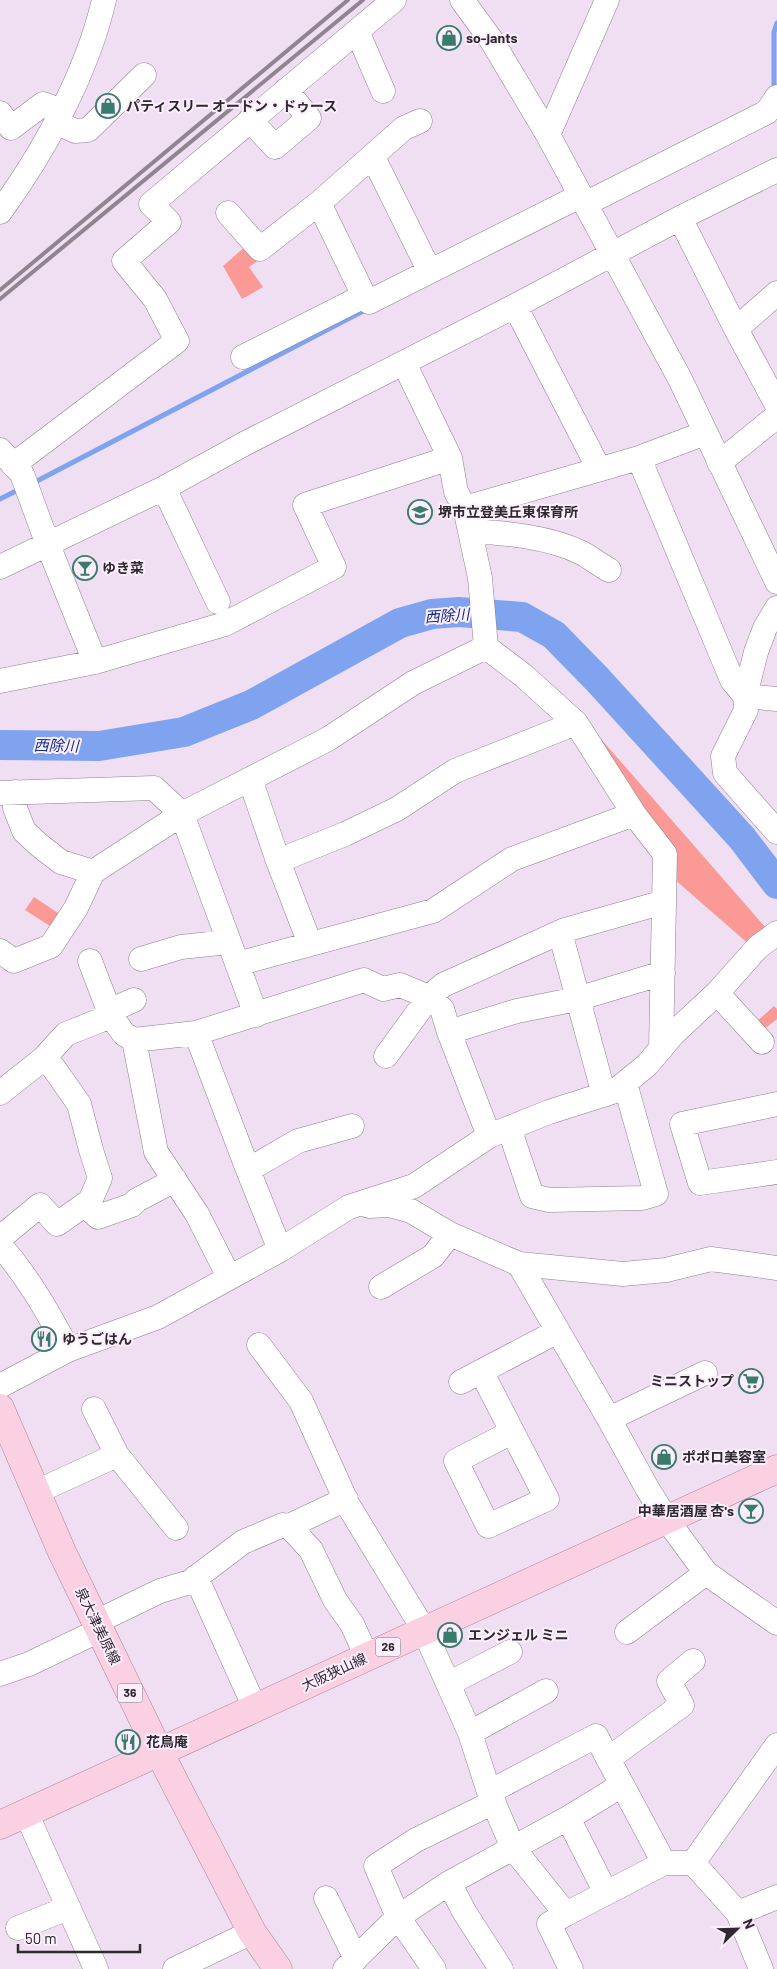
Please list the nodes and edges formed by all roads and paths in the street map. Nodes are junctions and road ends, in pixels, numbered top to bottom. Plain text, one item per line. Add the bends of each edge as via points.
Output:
1 (104, 0) edge
2 (394, 0) edge
3 (462, 0) edge
4 (607, 0) edge
5 (357, 31) junction
6 (144, 74) dead end
7 (286, 90) junction
8 (383, 91) dead end
9 (776, 102) edge
10 (0, 113) edge
11 (59, 116) junction
12 (250, 120) junction
13 (420, 120) dead end
14 (548, 135) junction
15 (373, 157) junction
16 (777, 170) edge
17 (582, 200) junction
18 (319, 202) junction
19 (0, 212) edge
20 (228, 213) dead end
21 (680, 218) junction
22 (611, 254) junction
23 (429, 270) junction
24 (777, 293) edge
25 (364, 296) junction
26 (515, 306) junction
27 (736, 329) junction
28 (243, 357) dead end
29 (404, 363) junction
30 (777, 407) edge
31 (705, 433) junction
32 (7, 458) edge
33 (450, 458) junction
34 (639, 458) junction
35 (719, 463) junction
36 (599, 468) junction
37 (164, 488) junction
38 (466, 508) junction
39 (471, 531) junction
40 (769, 543) edge
41 (48, 545) junction
42 (0, 567) edge
43 (609, 570) dead end
44 (777, 582) edge
45 (218, 602) dead end
46 (777, 608) edge
47 (486, 644) junction
48 (95, 662) junction
49 (0, 681) edge
50 (745, 696) junction
51 (777, 699) edge
52 (576, 723) junction
53 (250, 779) junction
54 (8, 792) edge
55 (182, 814) junction
56 (634, 814) junction
57 (777, 832) edge
58 (278, 861) junction
59 (93, 872) junction
60 (664, 902) junction
61 (560, 932) junction
62 (776, 935) edge
63 (228, 942) junction
64 (310, 944) junction
65 (0, 950) edge
66 (141, 959) dead end
67 (90, 961) dead end
68 (237, 964) junction
69 (663, 973) junction
70 (718, 993) junction
71 (429, 997) junction
72 (577, 999) junction
73 (134, 1000) dead end
74 (110, 1013) junction
75 (256, 1015) junction
76 (449, 1032) junction
77 (196, 1033) junction
78 (134, 1040) junction
79 (762, 1042) dead end
80 (661, 1049) junction
81 (386, 1056) dead end
82 (43, 1059) junction
83 (625, 1083) junction
84 (0, 1093) edge
85 (604, 1095) junction
86 (777, 1104) edge
87 (352, 1126) dead end
88 (499, 1132) junction
89 (248, 1170) junction
90 (777, 1172) edge
91 (175, 1180) junction
92 (414, 1186) junction
93 (85, 1205) junction
94 (349, 1207) junction
95 (411, 1211) junction
96 (450, 1234) junction
97 (0, 1238) edge
98 (0, 1245) edge
99 (280, 1250) junction
100 (519, 1264) junction
101 (777, 1268) edge
102 (229, 1276) junction
103 (381, 1287) dead end
104 (558, 1331) junction
105 (259, 1344) dead end
106 (68, 1350) junction
107 (482, 1373) junction
108 (705, 1373) dead end
109 (460, 1382) dead end
110 (0, 1386) edge
111 (0, 1408) edge
112 (94, 1410) dead end
113 (609, 1419) junction
114 (512, 1432) dead end
115 (117, 1455) junction
116 (777, 1469) edge
117 (36, 1492) junction
118 (346, 1499) junction
119 (667, 1520) junction
120 (290, 1526) junction
121 (176, 1528) dead end
122 (706, 1574) junction
123 (196, 1577) junction
124 (777, 1623) edge
125 (98, 1626) junction
126 (424, 1630) junction
127 (627, 1632) dead end
128 (510, 1652) dead end
129 (367, 1656) junction
130 (693, 1661) dead end
131 (0, 1674) edge
132 (448, 1684) junction
133 (546, 1691) dead end
134 (255, 1708) junction
135 (470, 1733) junction
136 (777, 1745) edge
137 (159, 1752) junction
138 (608, 1759) junction
139 (622, 1785) junction
140 (491, 1797) junction
141 (26, 1813) junction
142 (568, 1818) junction
143 (0, 1825) edge
144 (513, 1848) junction
145 (664, 1863) junction
146 (693, 1863) junction
147 (449, 1883) junction
148 (606, 1893) junction
149 (777, 1897) edge
150 (326, 1898) dead end
151 (68, 1908) junction
152 (738, 1913) junction
153 (566, 1914) junction
154 (398, 1917) junction
155 (18, 1928) dead end
156 (252, 1932) junction
157 (351, 1964) edge
158 (96, 1969) edge
159 (176, 1969) edge
160 (278, 1969) edge
161 (434, 1969) edge
162 (501, 1969) edge
163 (571, 1969) edge
164 (761, 1969) edge

1 - 11 street via 99,22
2 - 5 street
3 - 14 street via 492,41
4 - 14 street
5 - 7 street
5 - 8 street
6 - 11 street via 88,130 75,131
7 - 12 street
7 - 12 street via 309,118 275,147
9 - 17 street via 767,112
10 - 11 street via 11,128 44,104
11 - 19 street via 21,184
12 - 32 street via 151,204 168,222 124,261 155,299 177,341
13 - 15 street via 404,128
14 - 17 street
15 - 18 street
15 - 23 street
16 - 21 street
17 - 22 street
17 - 23 street
18 - 20 street via 260,249
18 - 25 street
21 - 22 street
21 - 27 street
22 - 26 street
22 - 31 street via 680,379
23 - 25 street via 369,302
24 - 27 street
25 - 28 street
26 - 29 street
26 - 36 street
27 - 30 street
29 - 33 street
29 - 37 street
30 - 35 street
31 - 34 street
31 - 35 street
32 - 41 street via 22,474
33 - 38 street via 456,492
33 - 48 street via 305,505 334,567 225,624
34 - 36 street
34 - 50 street via 732,680
35 - 40 street
36 - 38 street
37 - 41 street
37 - 45 street
38 - 39 street
39 - 43 street via 511,533 555,543 582,553
39 - 47 street via 480,578
40 - 44 street
41 - 42 street
41 - 48 street
46 - 50 street via 756,652
47 - 52 street
47 - 53 street via 413,683 328,739
48 - 49 street
50 - 51 street
50 - 57 street via 746,710 723,756 725,773
52 - 56 street
52 - 58 street via 455,771 397,809
53 - 55 street
53 - 58 street
54 - 55 street via 154,788
54 - 59 street via 24,831 38,845 62,862
55 - 59 street
55 - 63 street
56 - 60 street via 665,854
56 - 64 street via 512,859 432,911
58 - 64 street
59 - 65 street via 76,908 50,946 14,960
60 - 61 street
60 - 69 street
61 - 71 street via 443,985
61 - 72 street
62 - 70 street via 758,947
63 - 66 street via 181,947
63 - 68 street
64 - 68 street
67 - 74 street
68 - 75 street
69 - 72 street
69 - 80 street
70 - 79 street
70 - 80 street via 672,1034
71 - 75 street via 400,985 383,989 364,980
71 - 76 street via 442,1010
71 - 81 street
72 - 76 street via 517,1011
72 - 85 street
73 - 74 street
74 - 78 street via 124,1034
74 - 82 street via 66,1034
75 - 77 street
76 - 88 street
77 - 78 street
77 - 89 street
78 - 91 street via 156,1152
80 - 83 street
82 - 84 street
82 - 93 street via 53,1067 79,1104 100,1178
83 - 85 street
83 - 88 street via 656,1194 642,1198 549,1200 532,1196
85 - 88 street
86 - 90 street via 682,1124 700,1183
87 - 89 street via 298,1141
88 - 92 street
89 - 99 street
91 - 93 street via 132,1204 98,1217
91 - 102 street via 197,1214
92 - 94 street
92 - 95 street
93 - 97 street via 57,1224 40,1205
94 - 95 street via 389,1205
94 - 99 street
95 - 96 street
96 - 100 street
96 - 103 street via 433,1256
98 - 106 street via 35,1290
99 - 102 street
100 - 101 street via 623,1274 666,1270 711,1259
100 - 104 street
102 - 106 street via 158,1317
104 - 107 street
104 - 113 street
105 - 118 street via 301,1401
106 - 110 street
107 - 109 street
107 - 114 street
108 - 113 street
111 - 117 main road, 泉大津美原線 / 36
112 - 115 street
113 - 119 street
115 - 117 street
115 - 121 street
116 - 119 main road, 大阪狭山線 / 26
117 - 125 main road, 泉大津美原線 / 36
118 - 120 street
118 - 126 street
119 - 122 street
119 - 126 main road, 大阪狭山線 / 26
120 - 123 street via 283,1525 243,1542
120 - 129 street via 311,1550
122 - 124 street
122 - 127 street
123 - 125 street via 190,1582 160,1590
123 - 134 street
125 - 131 street via 29,1664
125 - 137 main road, 泉大津美原線 / 36
126 - 129 main road, 大阪狭山線 / 26
126 - 132 street
128 - 132 street
129 - 134 main road, 大阪狭山線 / 26
130 - 138 street via 669,1681 682,1705
132 - 135 street
133 - 135 street
134 - 137 main road, 大阪狭山線 / 26
135 - 140 street
136 - 146 street
137 - 141 main road, 大阪狭山線 / 26
137 - 156 main road, 泉大津美原線 / 36
138 - 139 street
138 - 140 street via 596,1736
139 - 142 street
139 - 145 street
140 - 144 street
140 - 154 street via 376,1866
141 - 143 main road, 大阪狭山線 / 26
141 - 151 street
142 - 144 street
142 - 148 street
144 - 147 street
144 - 153 street
145 - 146 street
145 - 148 street
146 - 152 street
147 - 154 street
147 - 162 street
148 - 153 street
149 - 152 street
150 - 157 street
151 - 155 street
151 - 158 street
152 - 164 street
153 - 163 street via 548,1924
154 - 157 street
154 - 161 street
156 - 159 street
156 - 160 main road, 泉大津美原線 / 36

